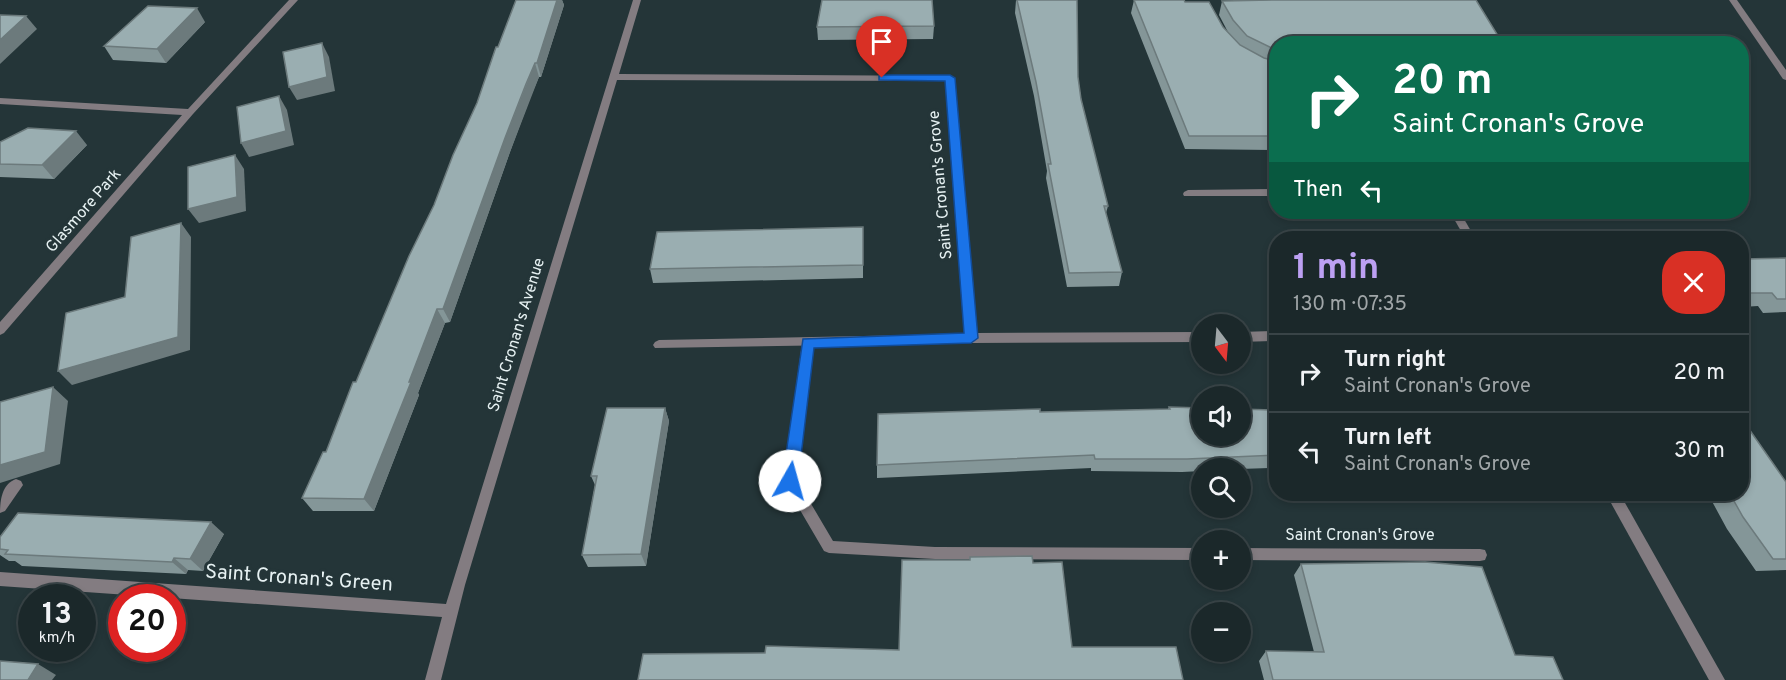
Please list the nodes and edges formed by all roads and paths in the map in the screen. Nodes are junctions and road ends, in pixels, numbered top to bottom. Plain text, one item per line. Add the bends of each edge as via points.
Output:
1 (294, 0) edge
2 (637, 0) edge
3 (1733, 0) edge
4 (612, 77) junction
5 (1786, 77) edge
6 (0, 101) edge
7 (190, 112) junction
8 (1269, 193) edge
9 (1188, 194) dead end
10 (0, 330) edge
11 (1269, 336) edge
12 (1191, 337) edge
13 (1251, 337) edge
14 (971, 338) junction
15 (808, 343) junction
16 (659, 345) dead end
17 (16, 485) dead end
18 (1616, 501) edge
19 (0, 507) edge
20 (1191, 554) edge
21 (1251, 554) edge
22 (1479, 555) dead end
23 (0, 579) edge
24 (451, 611) junction
25 (433, 680) edge
26 (1717, 680) edge

1 - 7 street, Glasmore Park
2 - 4 street, Saint Cronan's Avenue
3 - 5 street
4 - 14 street, Saint Cronan's Grove via 950,78
4 - 24 street, Saint Cronan's Avenue
6 - 7 street
7 - 10 street, Glasmore Park
8 - 9 street
11 - 13 street
12 - 14 street
14 - 15 street
15 - 16 street
15 - 20 street via 790,481 830,547
17 - 19 street
18 - 26 street
21 - 22 street, Saint Cronan's Grove
23 - 24 street, Saint Cronan's Green
24 - 25 street, Saint Cronan's Avenue

